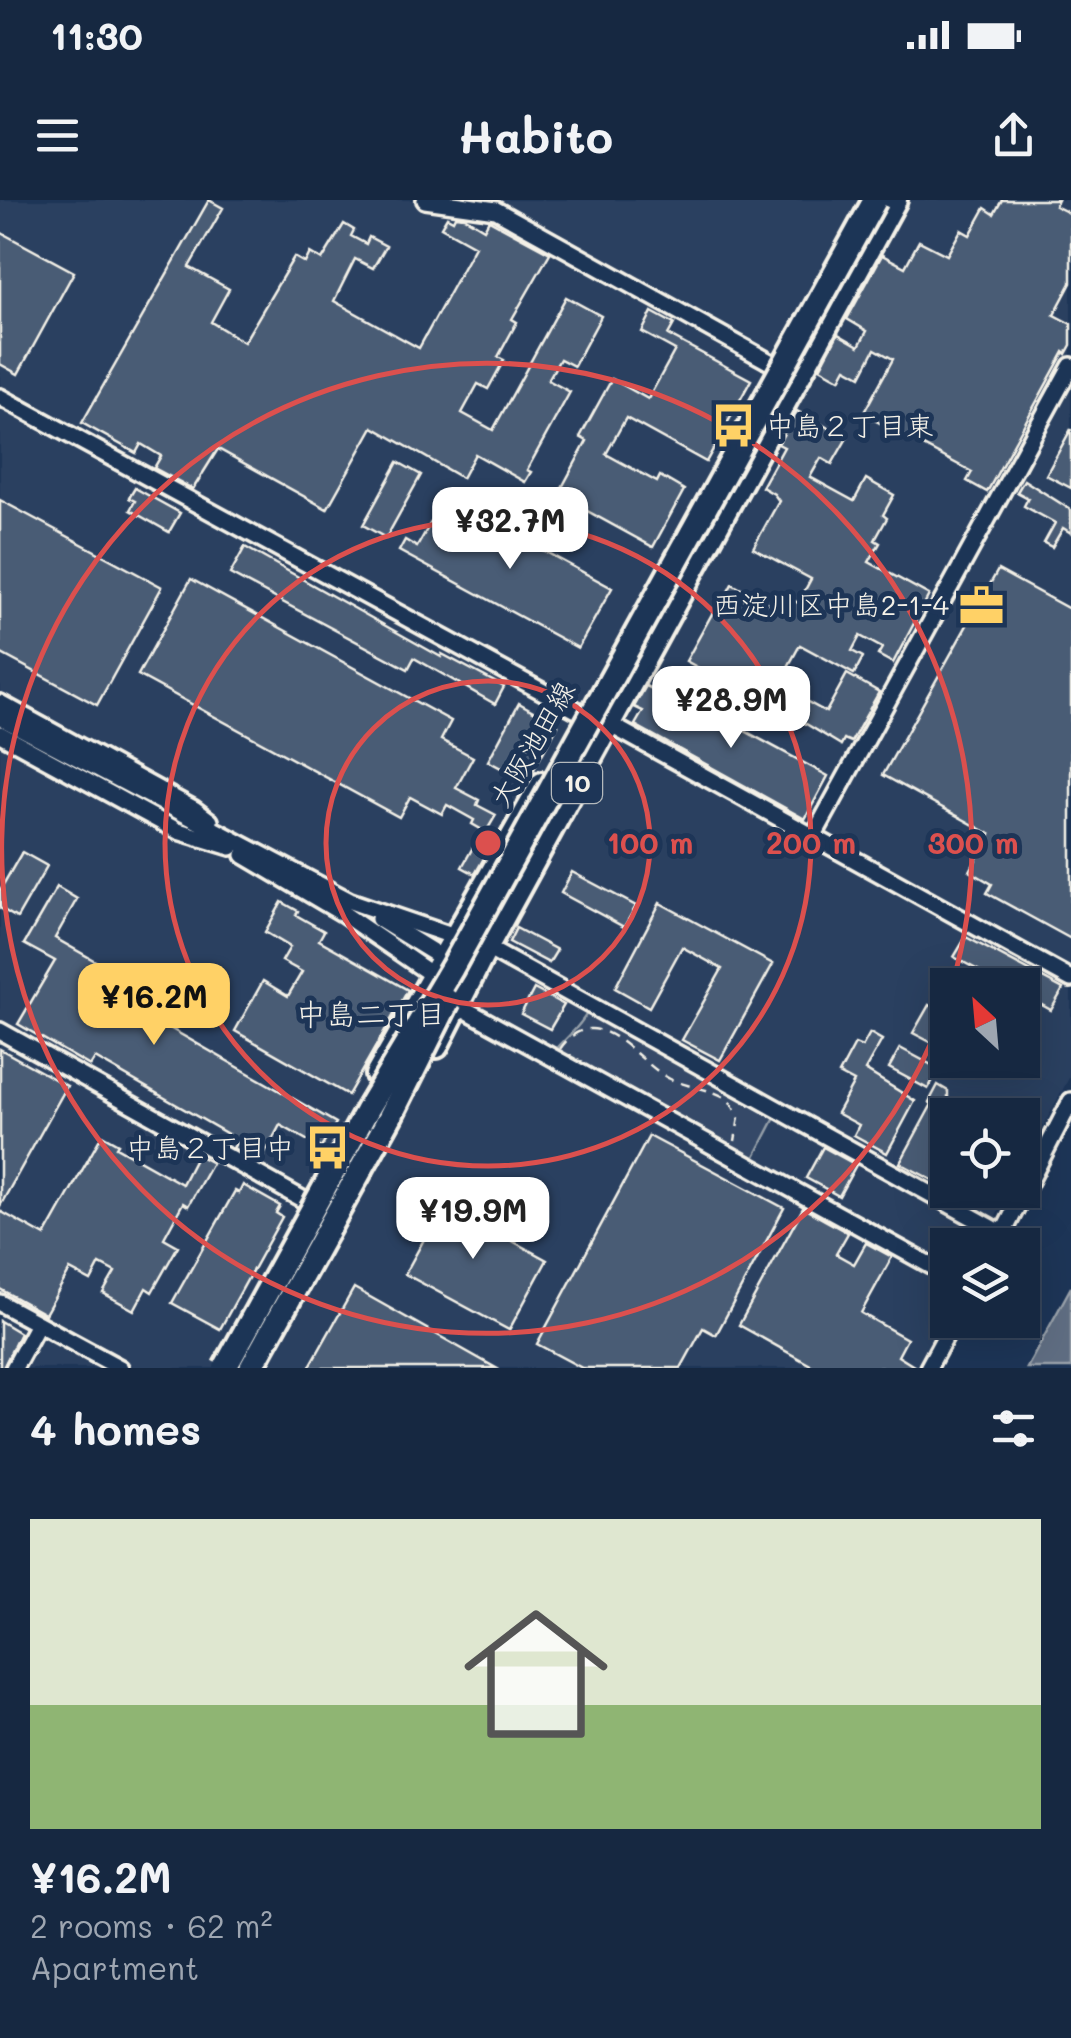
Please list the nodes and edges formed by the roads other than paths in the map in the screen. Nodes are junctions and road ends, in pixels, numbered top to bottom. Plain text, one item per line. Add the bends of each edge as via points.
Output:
1 (425, 200) edge
2 (892, 200) edge
3 (867, 202) edge
4 (774, 365) junction
5 (1071, 366) edge
6 (798, 378) junction
7 (0, 397) edge
8 (0, 703) edge
9 (582, 713) junction
10 (0, 717) edge
11 (609, 724) junction
12 (0, 734) edge
13 (813, 837) junction
14 (233, 843) junction
15 (350, 901) junction
16 (453, 937) junction
17 (487, 948) junction
18 (437, 965) junction
19 (1071, 978) edge
20 (458, 1006) junction
21 (0, 1031) edge
22 (390, 1095) dead end
23 (1071, 1101) edge
24 (306, 1202) junction
25 (343, 1222) junction
26 (979, 1228) edge
27 (1006, 1228) edge
28 (930, 1265) edge
29 (0, 1303) edge
30 (38, 1324) junction
31 (944, 1338) edge
32 (14, 1368) edge
33 (120, 1368) edge
34 (215, 1368) edge
35 (224, 1368) edge
36 (239, 1368) edge
37 (251, 1368) edge
38 (262, 1368) edge
39 (928, 1368) edge

1 - 4 street via 496,210
2 - 6 main road, 大阪池田線 / 10
2 - 37 highway, bridge via 463,971
3 - 4 main road, 大阪池田線 / 10
3 - 35 highway, bridge via 462,951
4 - 6 street
4 - 9 main road, 大阪池田線 / 10
5 - 13 street
6 - 11 main road, 大阪池田線 / 10
7 - 9 street
8 - 14 street via 194,809
9 - 11 street
9 - 16 main road, 大阪池田線 / 10
10 - 14 street
11 - 13 street
11 - 17 main road, 大阪池田線 / 10
12 - 14 street via 178,831
13 - 19 street
14 - 15 street
14 - 18 street
15 - 16 street
15 - 18 street
16 - 17 street
16 - 18 main road, 大阪池田線 / 10
17 - 20 main road, 大阪池田線 / 10
17 - 26 street
18 - 20 street
18 - 24 main road, 大阪池田線 / 10
20 - 25 main road, 大阪池田線 / 10
20 - 28 street
21 - 24 street
22 - 36 highway
23 - 27 street
24 - 25 street
24 - 34 main road, 大阪池田線 / 10
25 - 38 main road, 大阪池田線 / 10
29 - 30 street
30 - 32 street
30 - 33 street
31 - 39 street

